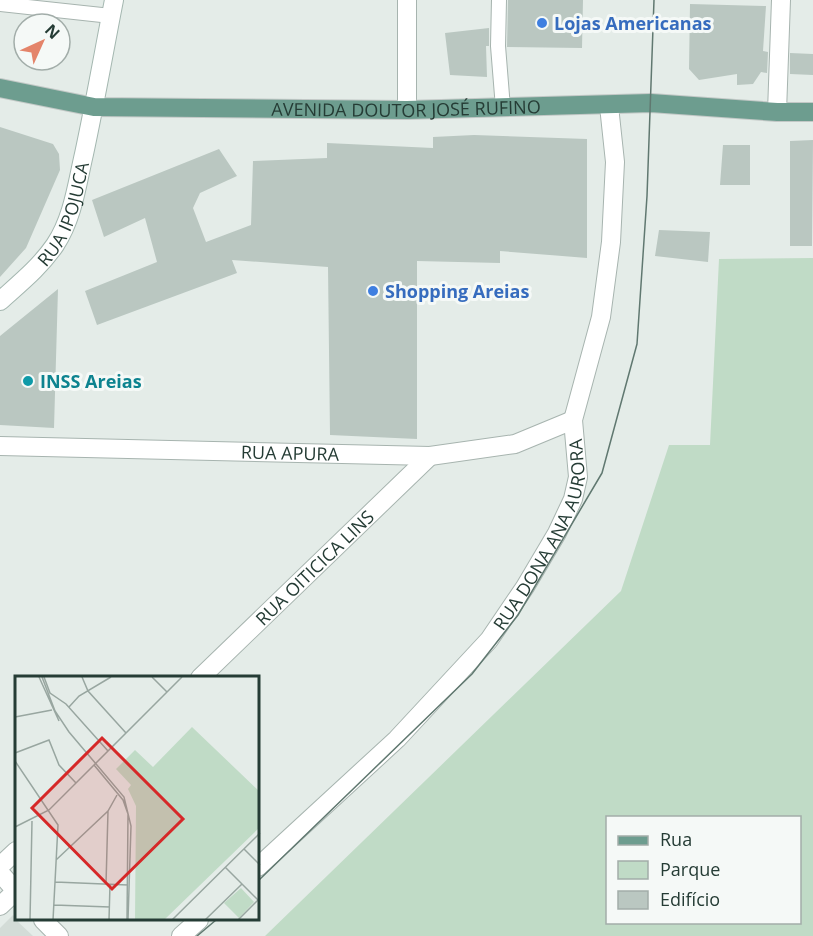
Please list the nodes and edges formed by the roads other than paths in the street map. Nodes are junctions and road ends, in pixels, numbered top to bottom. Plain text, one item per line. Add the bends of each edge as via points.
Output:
1 (407, 0) edge
2 (499, 0) edge
3 (781, 0) edge
4 (0, 4) edge
5 (112, 8) edge
6 (0, 88) edge
7 (609, 106) junction
8 (94, 107) junction
9 (503, 108) junction
10 (407, 110) junction
11 (777, 112) junction
12 (813, 112) edge
13 (0, 301) edge
14 (573, 420) junction
15 (0, 446) edge
16 (430, 456) junction
17 (202, 676) edge
18 (15, 852) edge
19 (260, 865) edge
20 (0, 866) edge
21 (0, 873) edge
22 (15, 890) edge
23 (15, 892) edge
24 (0, 906) edge
25 (44, 921) edge
26 (198, 921) edge
27 (58, 936) edge
28 (181, 936) edge

1 - 10 street
2 - 9 lane
3 - 11 street
4 - 5 lane
5 - 8 street, RUA IPOJUCA
6 - 8 main road, AVENIDA DOUTOR JOSÉ RUFINO
7 - 9 main road, AVENIDA DOUTOR JOSÉ RUFINO
7 - 11 main road, AVENIDA DOUTOR JOSÉ RUFINO via 651,103
7 - 14 street, RUA DONA ANA AURORA via 615,162 611,242 601,317
8 - 10 main road, AVENIDA DOUTOR JOSÉ RUFINO
8 - 13 street, RUA IPOJUCA via 64,227 37,267
9 - 10 main road, AVENIDA DOUTOR JOSÉ RUFINO
11 - 12 main road, AVENIDA DOUTOR JOSÉ RUFINO
14 - 16 street, RUA APURA via 515,444
14 - 19 street, RUA DONA ANA AURORA via 578,477 573,499 536,569 489,640 397,739
15 - 16 street, RUA APURA
16 - 17 street, RUA OITICICA LINS
18 - 20 street
21 - 22 street
23 - 24 street
25 - 27 street
26 - 28 street

